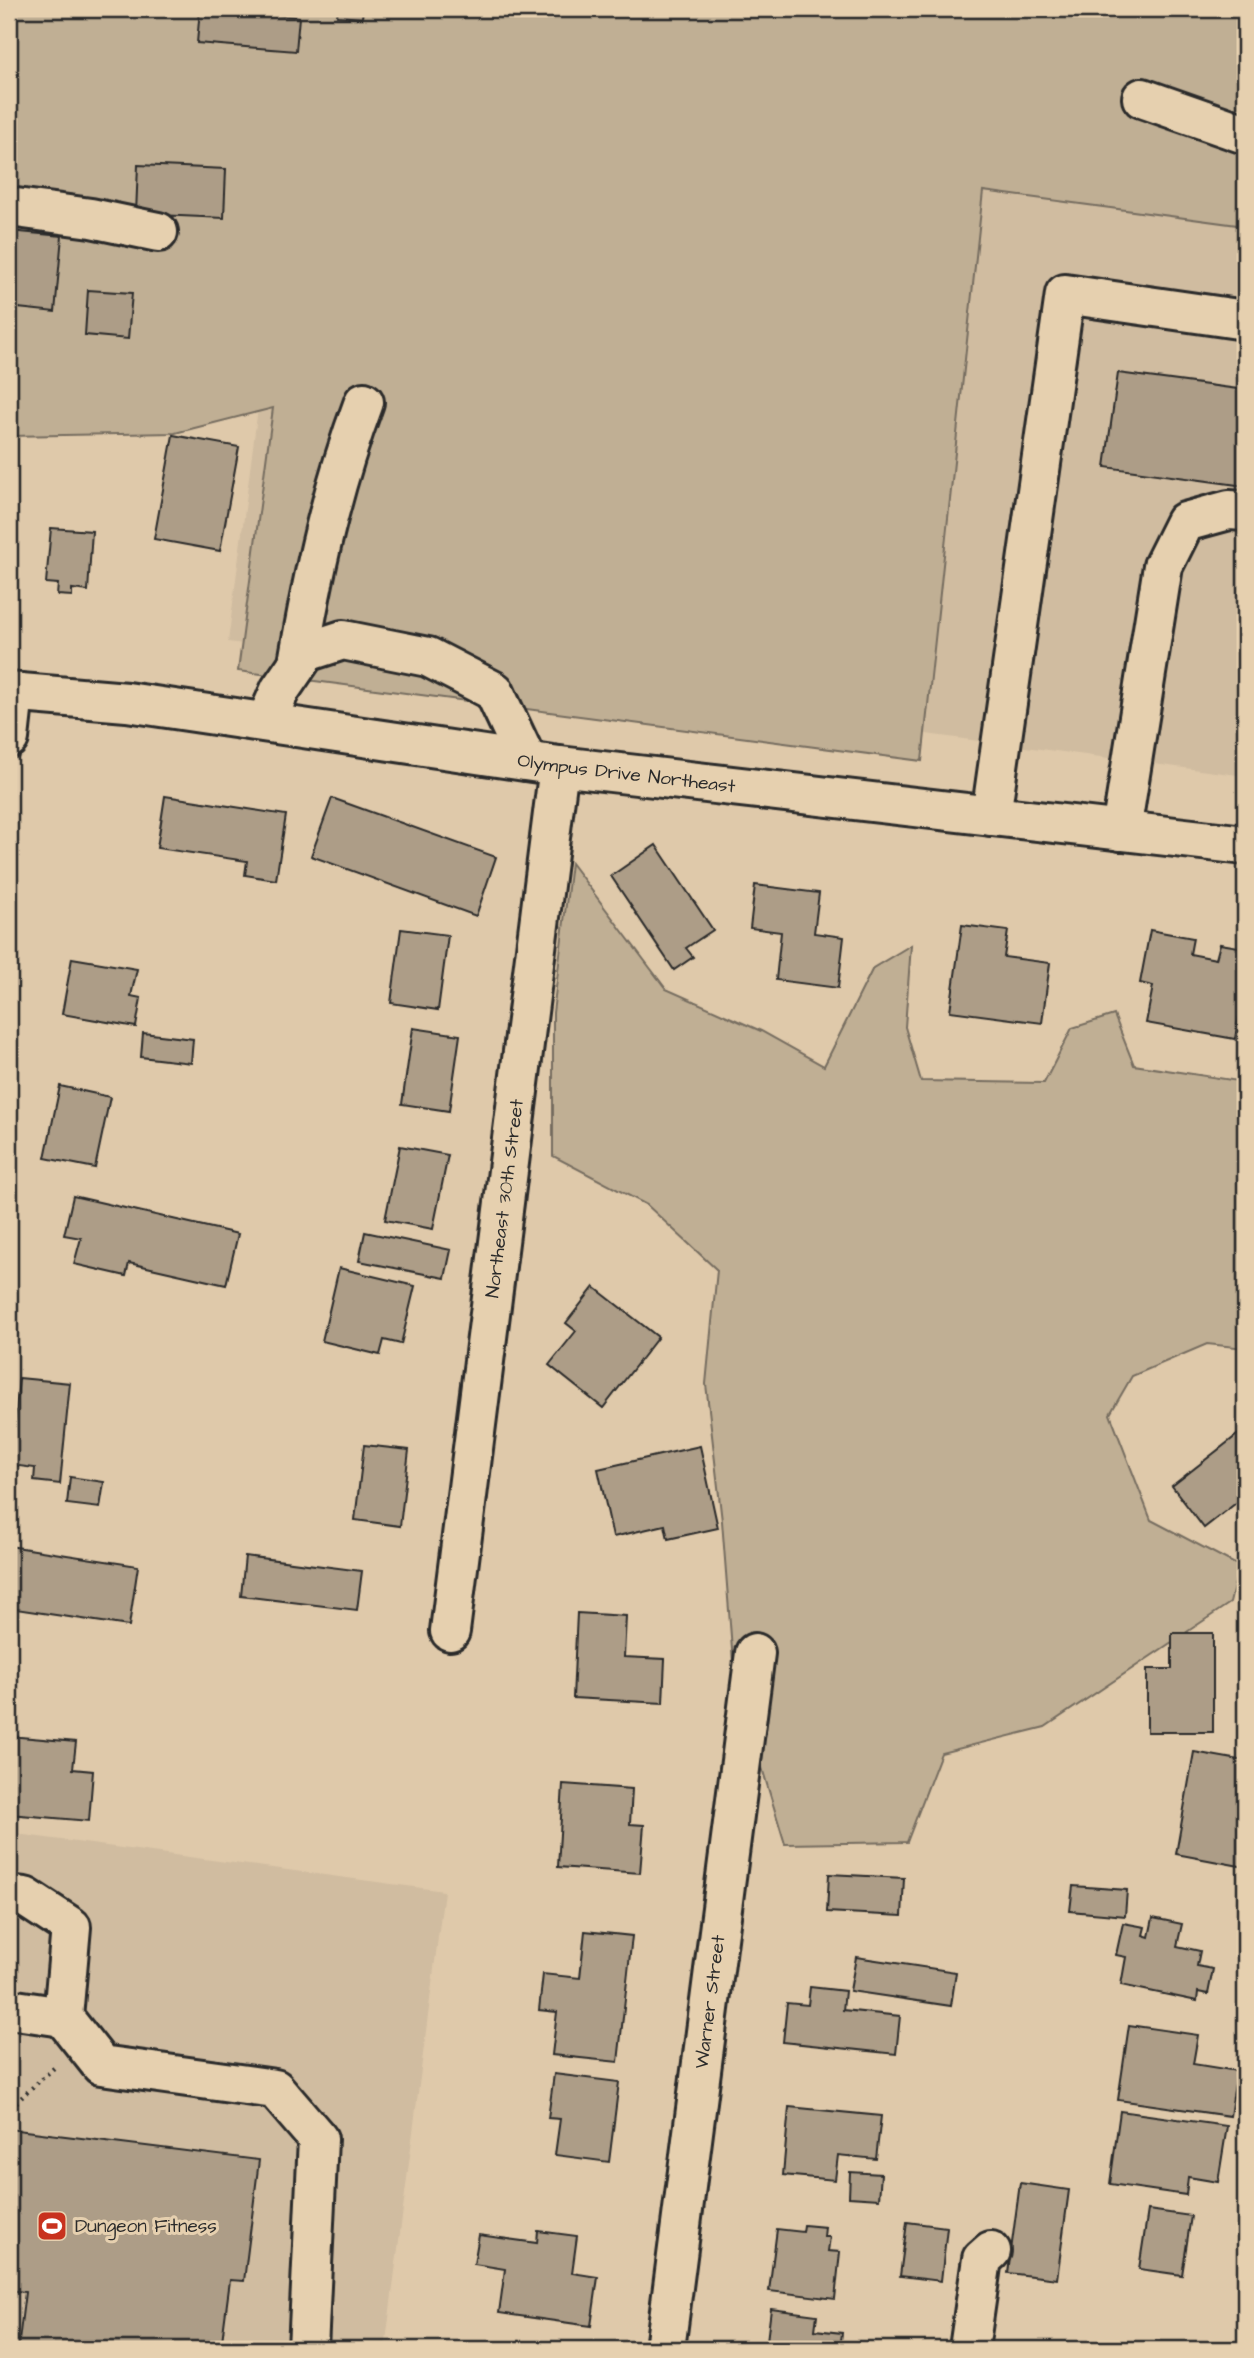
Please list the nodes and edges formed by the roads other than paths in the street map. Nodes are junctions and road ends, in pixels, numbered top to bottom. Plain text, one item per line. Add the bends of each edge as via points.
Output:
1 (1142, 98) dead end
2 (1245, 134) edge
3 (9, 207) edge
4 (158, 232) dead end
5 (1245, 320) edge
6 (363, 402) dead end
7 (1245, 511) edge
8 (298, 663) junction
9 (12, 692) edge
10 (266, 722) junction
11 (9, 738) edge
12 (543, 763) junction
13 (991, 816) junction
14 (1121, 831) junction
15 (1245, 845) edge
16 (450, 1631) dead end
17 (755, 1653) dead end
18 (9, 1895) edge
19 (9, 2009) edge
20 (73, 2029) junction
21 (992, 2251) dead end
22 (308, 2349) edge
23 (665, 2349) edge
24 (969, 2349) edge

1 - 2 street
3 - 4 street
5 - 13 street via 1065,294
6 - 8 street via 322,537
7 - 14 street via 1230,510 1185,522 1163,566
8 - 10 street
8 - 12 street via 306,652 343,640 428,657 494,691
9 - 10 street, Olympus Drive Northeast via 127,702
9 - 11 street
10 - 12 street, Olympus Drive Northeast
12 - 13 street, Olympus Drive Northeast
12 - 16 street, Northeast 30th Street
13 - 14 street, Olympus Drive Northeast
14 - 15 street, Olympus Drive Northeast
17 - 23 street, Warner Street
18 - 20 street via 25,1897 71,1927
19 - 20 street
20 - 22 street via 102,2065 275,2089 318,2139
21 - 24 street via 982,2259

